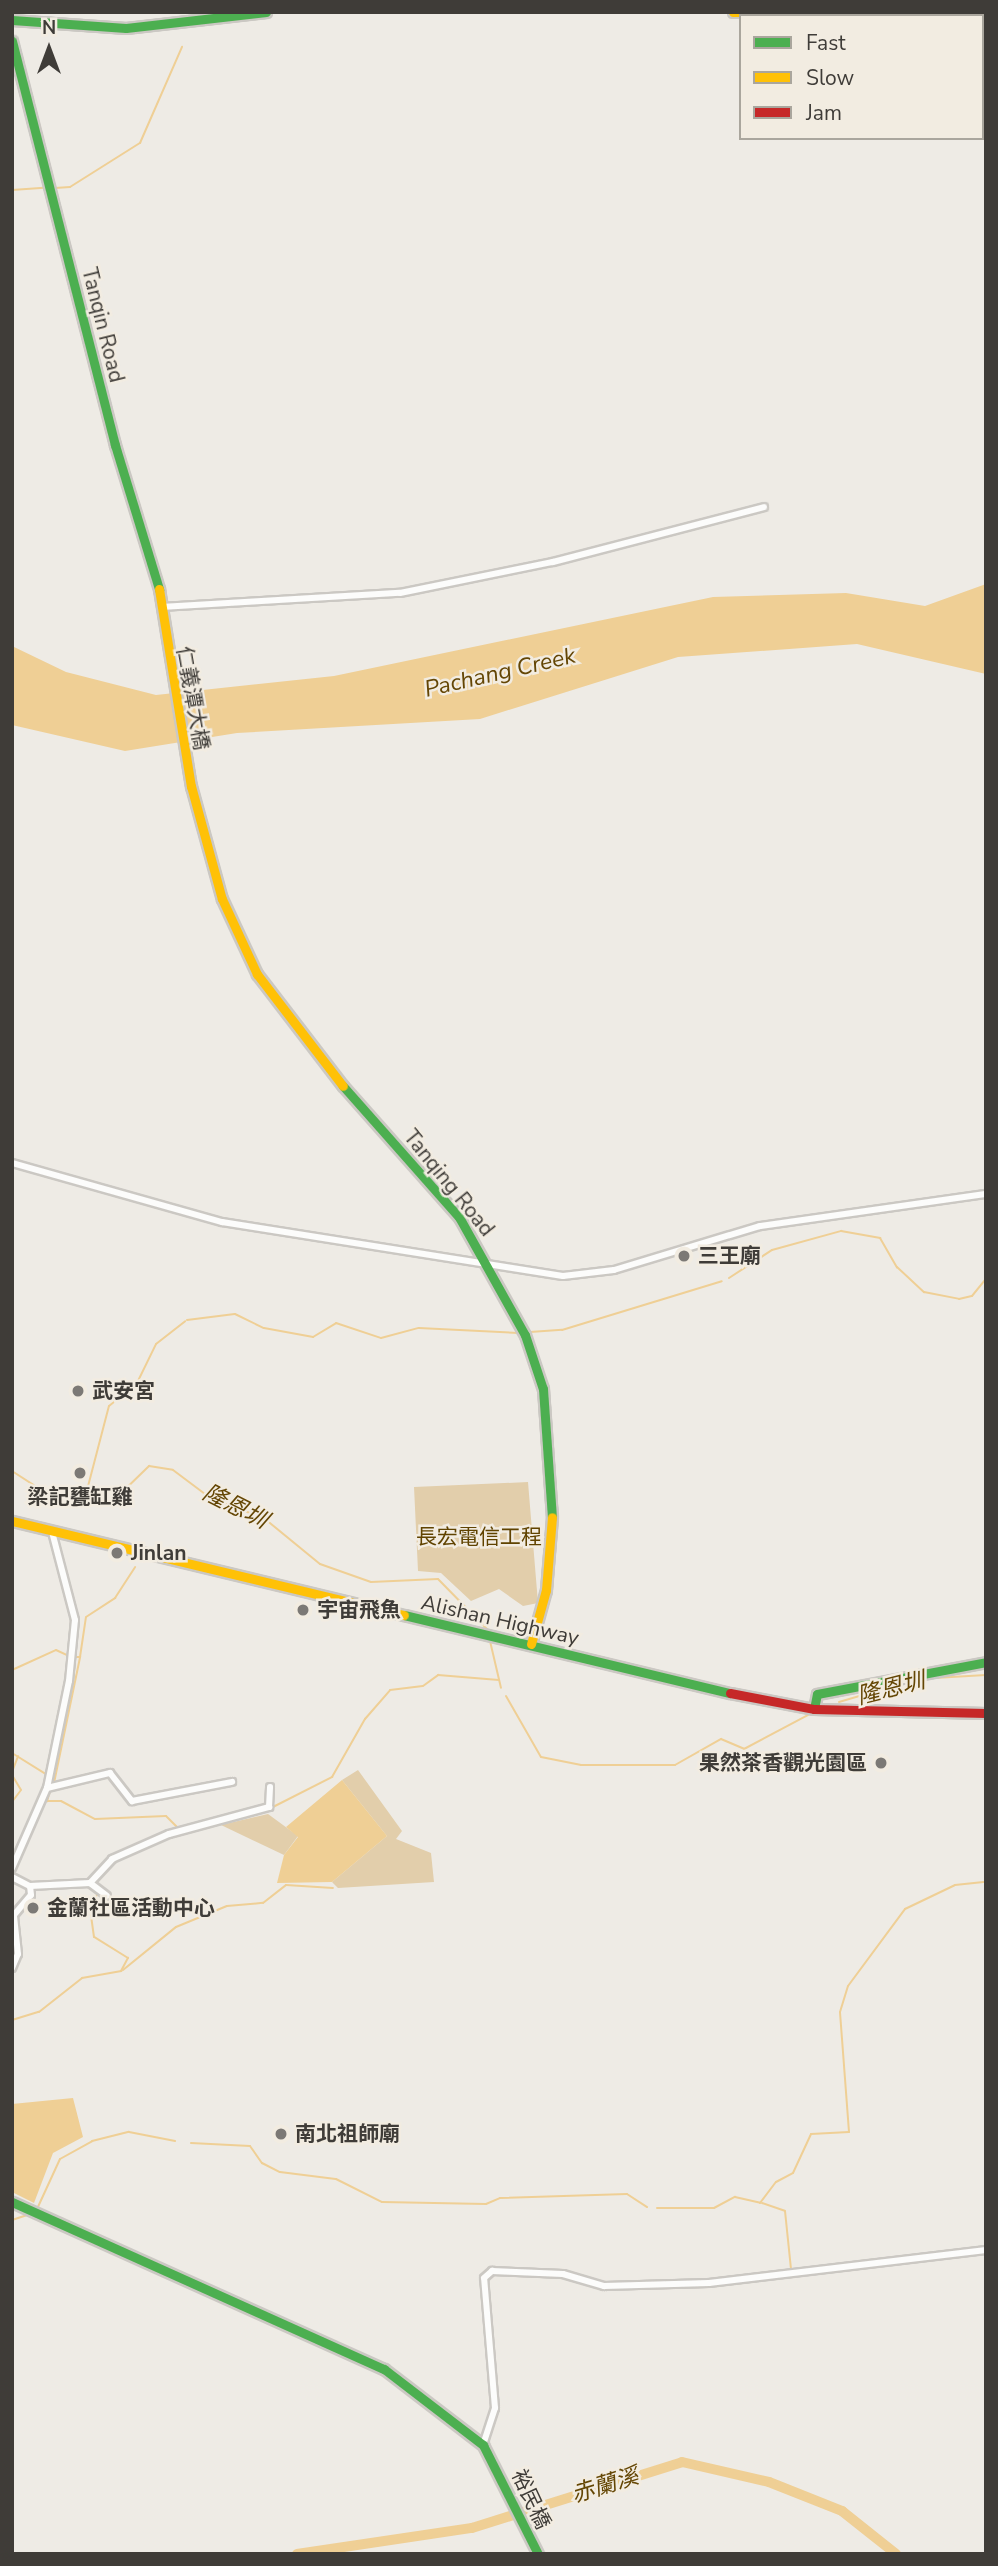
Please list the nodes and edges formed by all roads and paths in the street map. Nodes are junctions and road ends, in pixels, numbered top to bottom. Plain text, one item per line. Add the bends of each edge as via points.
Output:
1 (266, 12) edge
2 (733, 12) edge
3 (763, 12) edge
4 (12, 20) edge
5 (12, 41) edge
6 (764, 507) dead end
7 (161, 612) junction
8 (191, 786) joint
9 (12, 1163) edge
10 (986, 1194) edge
11 (490, 1265) junction
12 (12, 1521) edge
13 (52, 1532) junction
14 (531, 1644) junction
15 (986, 1662) edge
16 (814, 1709) junction
17 (986, 1713) edge
18 (232, 1782) dead end
19 (270, 1787) dead end
20 (47, 1788) junction
21 (12, 1868) edge
22 (12, 1877) edge
23 (90, 1883) junction
24 (30, 1886) junction
25 (107, 1896) dead end
26 (12, 1968) edge
27 (12, 2202) edge
28 (986, 2250) edge
29 (483, 2445) junction
30 (536, 2549) edge

1 - 4 street via 126,28
2 - 3 street
5 - 7 street, Tanqin Road
6 - 7 street via 553,562 400,593
7 - 8 street, 仁義潭大橋
8 - 11 street, Tanqing Road via 222,899 257,974 312,1051 459,1217
9 - 11 street via 222,1222
10 - 11 street via 760,1226 586,1276
11 - 14 street, Tanqing Road via 525,1335 551,1442 551,1555
12 - 13 street, Alishan Highway
13 - 14 street, Alishan Highway
13 - 20 street via 75,1620
14 - 16 street, Alishan Highway
15 - 16 street via 918,1670 817,1694
16 - 17 street, Alishan Highway
18 - 20 street via 132,1801 110,1773
19 - 23 street via 269,1807 169,1834 112,1859
20 - 21 street
22 - 24 street
23 - 24 street
23 - 25 street
24 - 26 street via 31,1895 14,1915 19,1954
27 - 29 street via 367,2358
28 - 29 street via 709,2283 604,2286 563,2274 492,2271 485,2278 495,2408
29 - 30 street, 裕民橋

